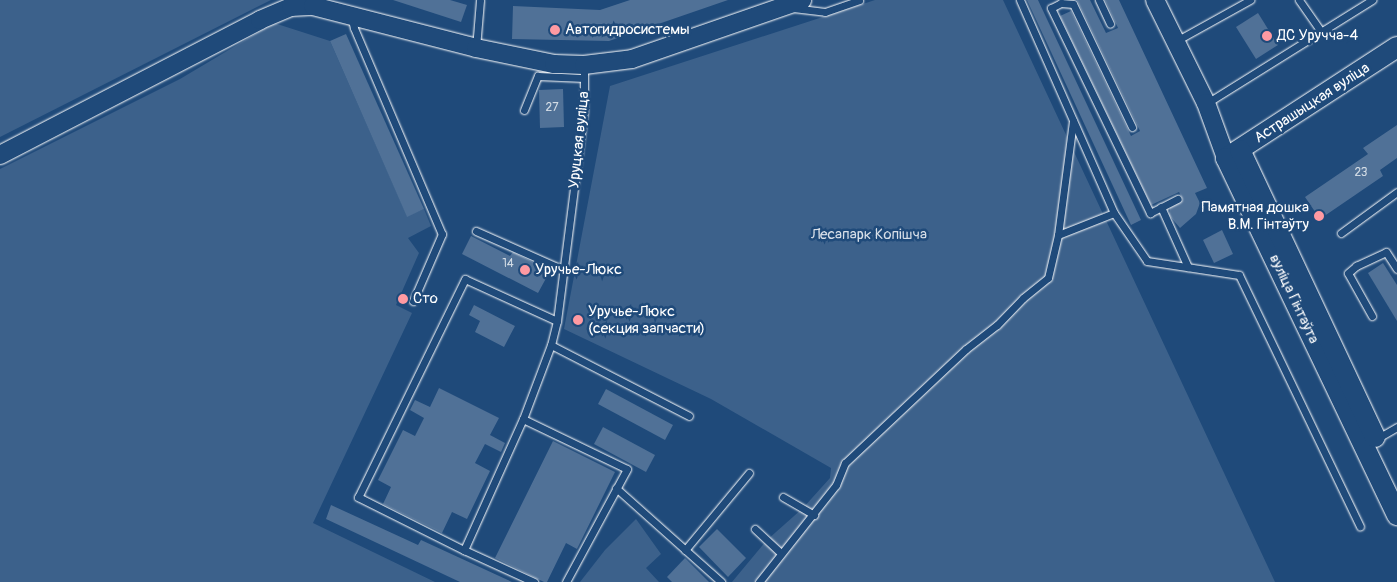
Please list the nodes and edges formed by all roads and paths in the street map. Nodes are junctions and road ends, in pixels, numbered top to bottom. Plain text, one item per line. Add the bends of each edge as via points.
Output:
1 (480, 0) edge
2 (802, 0) edge
3 (859, 0) edge
4 (1020, 0) edge
5 (1099, 0) edge
6 (1155, 0) edge
7 (1250, 0) edge
8 (1299, 0) edge
9 (1372, 0) edge
10 (317, 3) edge
11 (782, 7) junction
12 (351, 16) junction
13 (1110, 24) dead end
14 (1321, 32) junction
15 (1176, 41) junction
16 (1397, 47) edge
17 (476, 48) junction
18 (584, 72) junction
19 (1206, 104) junction
20 (524, 110) dead end
21 (1073, 119) junction
22 (1132, 127) dead end
23 (1233, 154) junction
24 (0, 155) edge
25 (1397, 192) edge
26 (1178, 199) dead end
27 (1161, 207) junction
28 (1114, 213) junction
29 (476, 231) dead end
30 (1341, 232) dead end
31 (1058, 235) junction
32 (1188, 267) junction
33 (1397, 269) edge
34 (564, 270) junction
35 (413, 301) dead end
36 (1372, 316) dead end
37 (558, 321) junction
38 (551, 345) junction
39 (688, 416) dead end
40 (523, 419) junction
41 (1397, 427) edge
42 (1371, 443) junction
43 (749, 473) dead end
44 (1397, 483) edge
45 (616, 488) junction
46 (783, 497) dead end
47 (814, 515) junction
48 (1397, 515) edge
49 (1360, 526) dead end
50 (754, 529) dead end
51 (464, 550) junction
52 (685, 550) junction
53 (781, 553) junction
54 (534, 582) edge
55 (566, 582) edge
56 (720, 582) edge
57 (759, 582) edge

1 - 17 lane
2 - 11 street
3 - 11 lane via 825,12
4 - 21 lane
5 - 13 lane
6 - 15 street
7 - 15 lane
8 - 14 lane
9 - 14 lane
10 - 12 street
10 - 24 street via 291,7 260,20
11 - 18 street via 632,59
12 - 17 street
12 - 35 lane via 442,234
14 - 19 lane
15 - 19 street
16 - 23 main road, Астрашыцкая вуліца
17 - 18 street
18 - 20 lane via 538,76
18 - 34 lane, Уруцкая вуліца via 584,111
19 - 23 street
21 - 28 lane
21 - 31 lane
22 - 27 lane via 1073,4 1061,3 1051,8 1150,213
23 - 42 main road, вуліца Гінтаўта
25 - 30 lane
26 - 27 lane
27 - 32 lane
28 - 31 lane
28 - 32 lane via 1147,261
29 - 34 lane
31 - 47 lane via 1048,278 966,349 845,463 836,485
32 - 49 lane via 1239,275
33 - 36 lane via 1386,252 1348,273
34 - 37 lane, Уруцкая вуліца
37 - 38 lane, Уруцкая вуліца
37 - 51 lane via 465,279 358,497
38 - 39 lane
38 - 40 lane, Уруцкая вуліца
40 - 45 lane via 627,469
40 - 51 lane, Уруцкая вуліца
41 - 42 lane
42 - 44 main road, вуліца Гінтаўта
42 - 48 main road, вуліца Гінтаўта
43 - 52 lane
45 - 52 lane
45 - 55 lane
46 - 47 lane
47 - 53 lane
50 - 53 lane
51 - 54 lane
52 - 56 lane
53 - 57 lane

